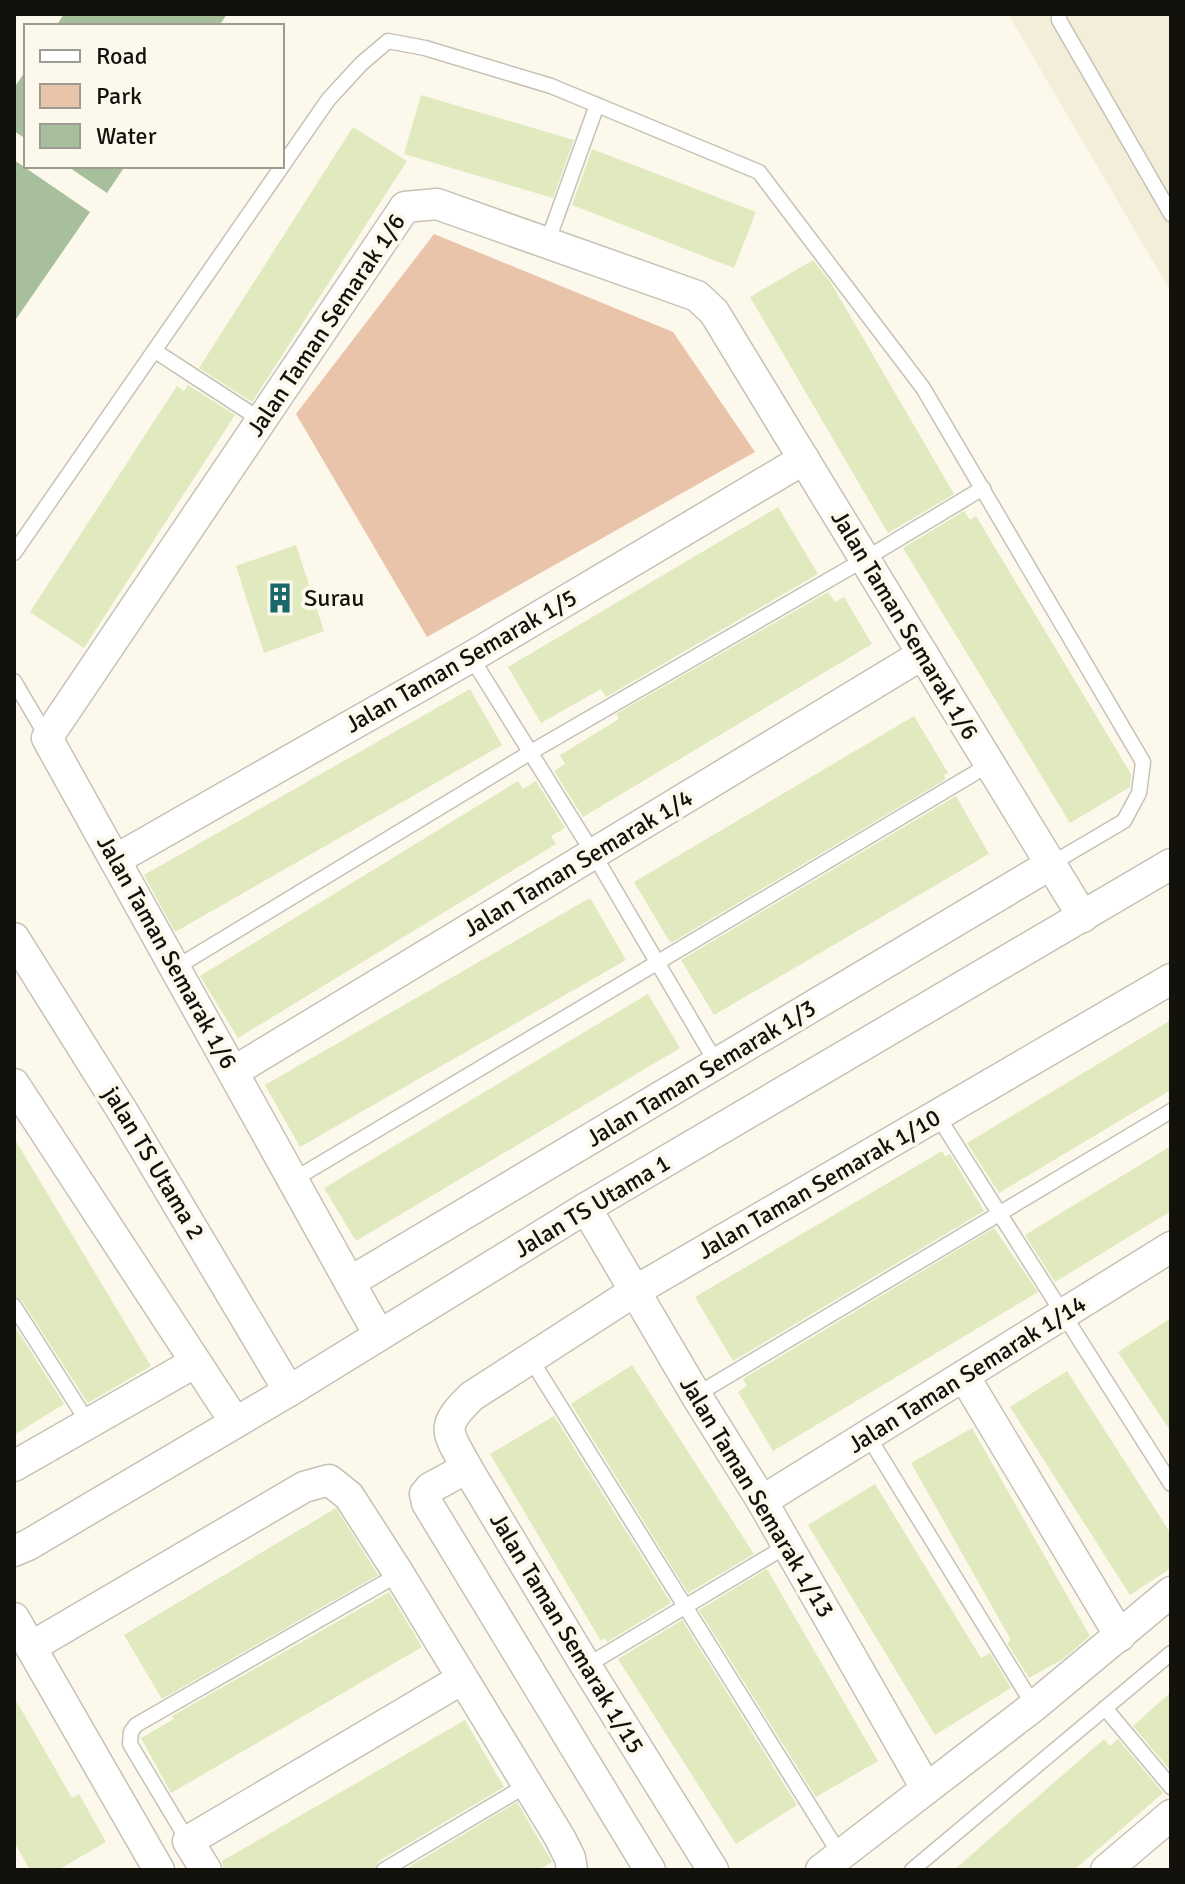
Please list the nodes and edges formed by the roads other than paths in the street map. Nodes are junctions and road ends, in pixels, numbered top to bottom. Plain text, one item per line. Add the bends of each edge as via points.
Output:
1 (1059, 14) edge
2 (597, 105) junction
3 (284, 164) edge
4 (281, 168) edge
5 (1171, 214) edge
6 (547, 243) junction
7 (155, 351) junction
8 (261, 420) junction
9 (804, 459) junction
10 (983, 488) junction
11 (14, 553) edge
12 (865, 559) junction
13 (923, 654) junction
14 (471, 657) junction
15 (14, 681) edge
16 (47, 738) junction
17 (531, 752) junction
18 (990, 764) junction
19 (593, 853) junction
20 (115, 860) junction
21 (1051, 864) junction
22 (1171, 864) edge
23 (1083, 917) junction
24 (14, 938) edge
25 (656, 961) junction
26 (175, 968) junction
27 (1171, 979) edge
28 (717, 1064) junction
29 (233, 1072) junction
30 (14, 1084) edge
31 (1171, 1111) edge
32 (937, 1115) junction
33 (293, 1180) junction
34 (586, 1208) junction
35 (1000, 1213) junction
36 (1166, 1260) edge
37 (350, 1282) junction
38 (635, 1291) junction
39 (14, 1306) edge
40 (1064, 1313) junction
41 (379, 1335) junction
42 (530, 1358) junction
43 (194, 1363) junction
44 (964, 1376) junction
45 (289, 1391) junction
46 (696, 1395) junction
47 (472, 1396) joint
48 (235, 1422) junction
49 (89, 1425) junction
50 (868, 1436) junction
51 (14, 1466) edge
52 (467, 1468) junction
53 (1171, 1484) edge
54 (762, 1501) junction
55 (788, 1545) junction
56 (14, 1551) edge
57 (399, 1574) junction
58 (1171, 1592) edge
59 (685, 1606) junction
60 (14, 1618) edge
61 (1120, 1636) junction
62 (31, 1647) junction
63 (1171, 1653) edge
64 (586, 1666) junction
65 (462, 1679) junction
66 (1034, 1706) junction
67 (1105, 1708) junction
68 (527, 1785) junction
69 (1171, 1787) edge
70 (926, 1788) junction
71 (1171, 1815) edge
72 (188, 1841) junction
73 (831, 1863) edge
74 (148, 1866) edge
75 (206, 1870) edge
76 (384, 1870) edge
77 (572, 1870) edge
78 (650, 1870) edge
79 (713, 1870) edge
80 (912, 1870) edge
81 (1106, 1870) edge

1 - 5 lane
2 - 3 lane via 551,86 388,41 328,100
2 - 6 lane
2 - 10 lane via 759,172 923,388
4 - 7 lane
6 - 8 street, Jalan Taman Semarak 1/6 via 437,204 405,207
6 - 9 street, Jalan Taman Semarak 1/6 via 697,296 714,312
7 - 8 lane
7 - 11 lane
8 - 16 street, Jalan Taman Semarak 1/6
9 - 12 street, Jalan Taman Semarak 1/6
9 - 14 street, Jalan Taman Semarak 1/5
10 - 12 lane
10 - 21 lane via 1143,762 1139,793 1124,821
12 - 13 street, Jalan Taman Semarak 1/6
12 - 17 lane
13 - 18 street, Jalan Taman Semarak 1/6
13 - 19 street, Jalan Taman Semarak 1/4
14 - 17 lane
14 - 20 street, Jalan Taman Semarak 1/5
15 - 16 lane
16 - 20 street, Jalan Taman Semarak 1/6
17 - 19 lane
17 - 26 lane
18 - 21 street, Jalan Taman Semarak 1/6
18 - 25 lane
19 - 25 lane
19 - 29 street, Jalan Taman Semarak 1/4
20 - 26 street, Jalan Taman Semarak 1/6
21 - 23 street, Jalan Taman Semarak 1/6
21 - 28 street, Jalan Taman Semarak 1/3
22 - 23 street, Jalan TS Utama 1
23 - 34 street, Jalan TS Utama 1
24 - 45 street, jalan TS Utama 2
25 - 28 lane
25 - 33 lane
26 - 29 street, Jalan Taman Semarak 1/6
27 - 32 street, Jalan Taman Semarak 1/10
28 - 37 street, Jalan Taman Semarak 1/3
29 - 33 street, Jalan Taman Semarak 1/6
30 - 43 street
31 - 35 lane
32 - 35 lane
32 - 38 street, Jalan Taman Semarak 1/10
33 - 37 street, Jalan Taman Semarak 1/6
34 - 38 street, Jalan Taman Semarak 1/13
34 - 41 street, Jalan TS Utama 1
35 - 40 lane
35 - 46 lane
36 - 40 street, Jalan Taman Semarak 1/14
37 - 41 street, Jalan Taman Semarak 1/6
38 - 42 street, Jalan Taman Semarak 1/10
38 - 46 street, Jalan Taman Semarak 1/13
39 - 49 lane
40 - 44 street, Jalan Taman Semarak 1/14
40 - 53 lane
41 - 45 street, Jalan TS Utama 1
42 - 47 street, Jalan Taman Semarak 1/10
42 - 59 lane
43 - 48 street
43 - 49 street
44 - 50 street, Jalan Taman Semarak 1/14
44 - 61 street
45 - 48 street, Jalan TS Utama 1
46 - 54 street, Jalan Taman Semarak 1/13
47 - 52 street, Jalan Taman Semarak 1/15 via 451,1416 449,1436
48 - 56 street, Jalan TS Utama 1
49 - 51 street
50 - 54 street, Jalan Taman Semarak 1/14
50 - 66 lane
52 - 64 street, Jalan Taman Semarak 1/15
52 - 78 street via 430,1488 427,1503
54 - 55 street, Jalan Taman Semarak 1/13
55 - 59 lane
55 - 70 street, Jalan Taman Semarak 1/13
57 - 62 street via 349,1496 329,1480 304,1487
57 - 65 street
57 - 72 lane via 136,1725 130,1744
58 - 61 street
59 - 64 lane
59 - 73 lane
60 - 62 street
61 - 66 street
62 - 74 street
63 - 67 lane
64 - 79 street, Jalan Taman Semarak 1/15
65 - 68 street
65 - 72 street
66 - 70 street
67 - 69 lane
67 - 80 lane
68 - 76 lane
68 - 77 street via 560,1838
70 - 73 street
71 - 81 street
72 - 75 street

